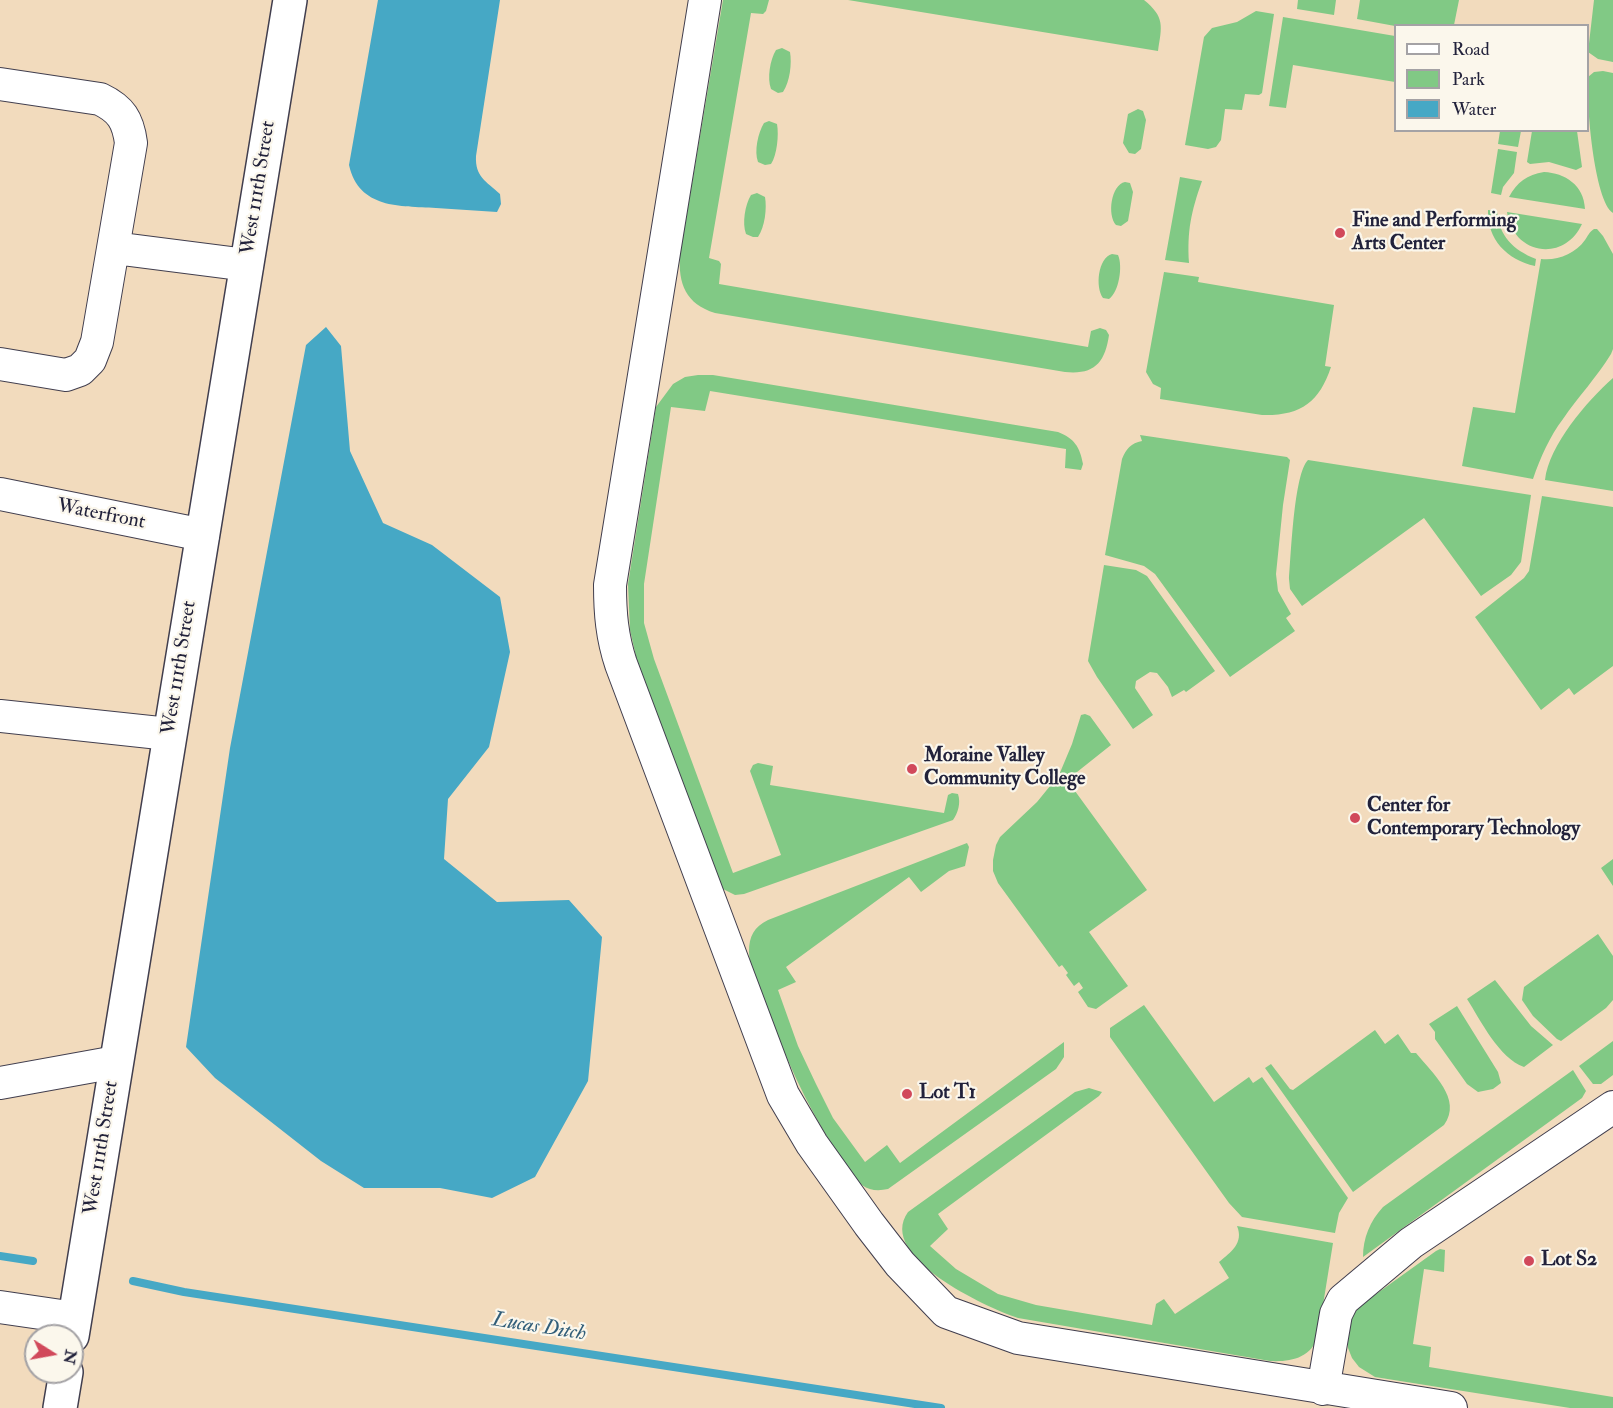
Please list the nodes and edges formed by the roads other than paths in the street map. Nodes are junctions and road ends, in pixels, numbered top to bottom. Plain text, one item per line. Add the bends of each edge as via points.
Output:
1 (290, 0) edge
2 (705, 0) edge
3 (0, 84) edge
4 (114, 248) junction
5 (247, 265) junction
6 (0, 364) edge
7 (0, 494) edge
8 (203, 535) junction
9 (0, 716) edge
10 (169, 734) junction
11 (116, 1062) junction
12 (0, 1083) edge
13 (1613, 1107) edge
14 (0, 1306) edge
15 (63, 1324) edge
16 (73, 1324) edge
17 (64, 1384) edge
18 (1323, 1389) junction
19 (60, 1408) edge
20 (1451, 1408) edge

1 - 5 main road, West 111th Street
2 - 18 street via 610,585 610,616 621,664 783,1095 812,1144 869,1224 900,1264 946,1312 1018,1338
3 - 4 street via 100,99 123,117 131,143
4 - 5 street
4 - 6 street via 97,342 90,360 80,370 66,375
5 - 8 main road, West 111th Street
7 - 8 street, Waterfront
8 - 10 main road, West 111th Street
9 - 10 street
10 - 11 main road, West 111th Street
11 - 12 street
11 - 16 main road, West 111th Street
13 - 18 street via 1411,1244 1343,1300 1336,1314
14 - 15 street
17 - 19 main road
18 - 20 street

